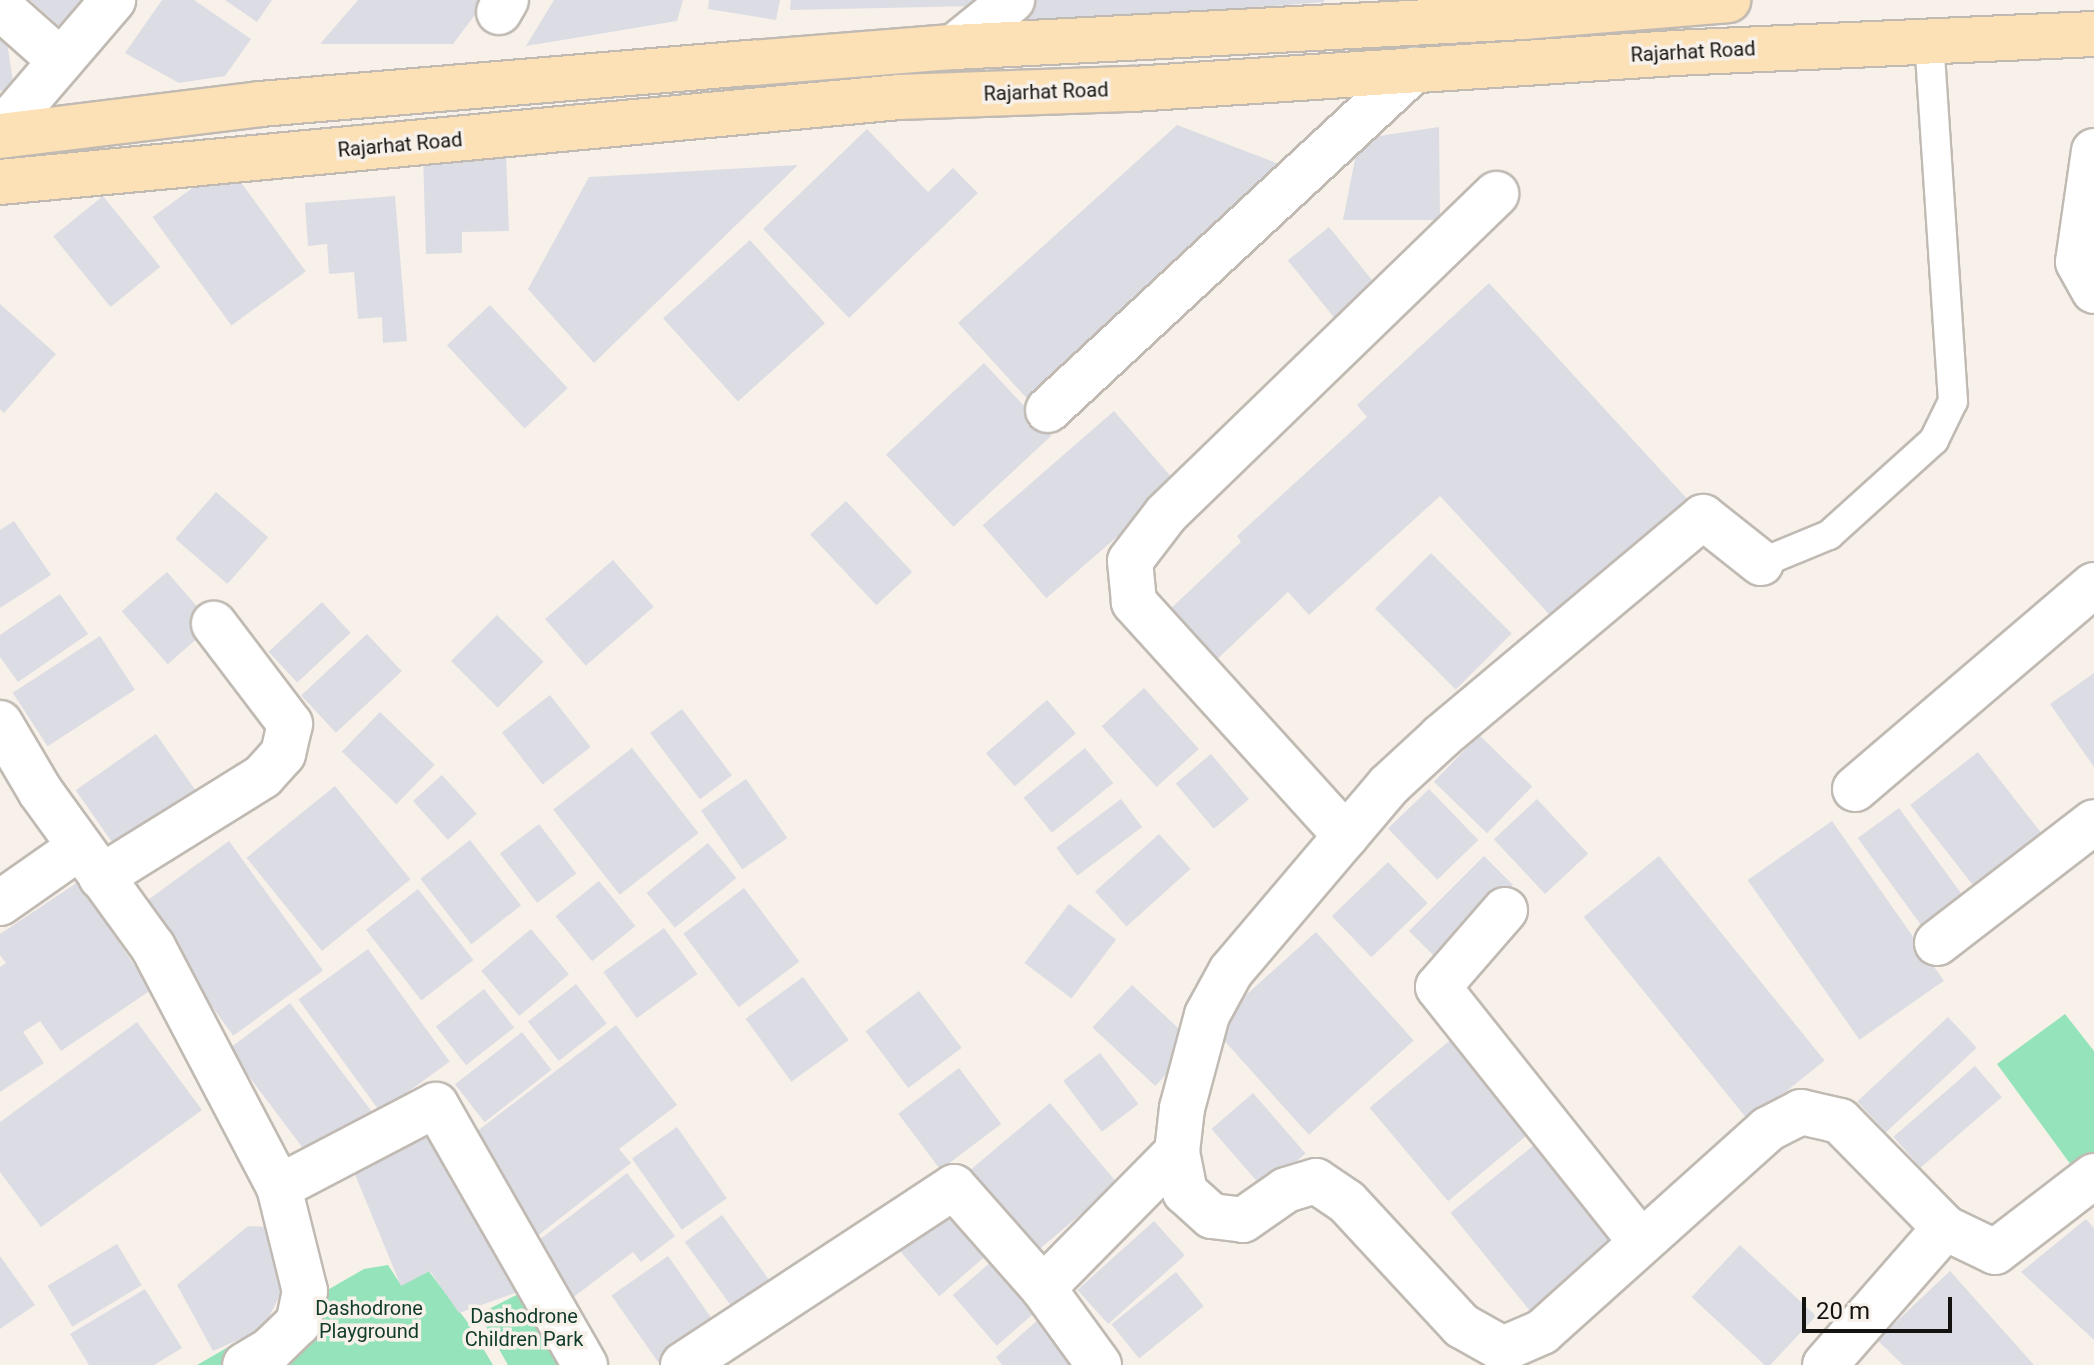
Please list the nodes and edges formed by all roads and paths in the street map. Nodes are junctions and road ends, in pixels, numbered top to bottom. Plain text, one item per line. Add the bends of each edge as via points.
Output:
1 (113, 0) edge
2 (1012, 0) edge
3 (1728, 0) edge
4 (0, 7) edge
5 (2094, 34) edge
6 (1929, 42) junction
7 (954, 47) junction
8 (61, 61) junction
9 (1414, 70) junction
10 (0, 134) edge
11 (2094, 151) edge
12 (0, 182) edge
13 (1496, 194) dead end
14 (2094, 291) edge
15 (1048, 410) dead end
16 (1761, 563) joint
17 (2094, 585) edge
18 (214, 624) dead end
19 (0, 723) edge
20 (1855, 789) dead end
21 (2094, 822) edge
22 (1346, 836) junction
23 (90, 862) junction
24 (0, 903) edge
25 (1505, 910) dead end
26 (1937, 943) dead end
27 (1177, 1152) junction
28 (2094, 1176) edge
29 (279, 1187) junction
30 (1945, 1228) junction
31 (1641, 1242) junction
32 (1043, 1288) junction
33 (245, 1365) edge
34 (585, 1365) edge
35 (683, 1365) edge
36 (1099, 1365) edge
37 (1825, 1365) edge

1 - 8 street
2 - 7 street
3 - 7 main road via 1523,17
4 - 8 street
5 - 6 main road, Rajarhat Road
6 - 9 main road, Rajarhat Road
6 - 16 lane via 1953,401 1934,440 1829,535
7 - 10 main road via 260,104
8 - 10 street
9 - 12 main road, Rajarhat Road via 1133,89 899,97
9 - 15 street
11 - 14 street via 2078,262
13 - 22 street via 1166,514 1130,561 1134,602
16 - 22 street via 1703,517 1441,737 1389,785
17 - 20 street
18 - 23 street via 290,724 283,754 263,776
19 - 23 street
21 - 26 street
22 - 27 street via 1231,971 1207,1015 1182,1108
23 - 24 street
23 - 29 street via 153,947
25 - 31 street via 1438,987
27 - 31 street via 1185,1192 1212,1216 1243,1220 1286,1190 1316,1181 1347,1202 1462,1326 1503,1349 1542,1332
27 - 32 street
28 - 30 street via 1995,1252
29 - 33 street via 305,1291 298,1323
29 - 34 street via 436,1105
30 - 31 street via 1840,1121 1801,1112 1768,1129
30 - 37 street
32 - 35 street via 954,1187
32 - 36 street

